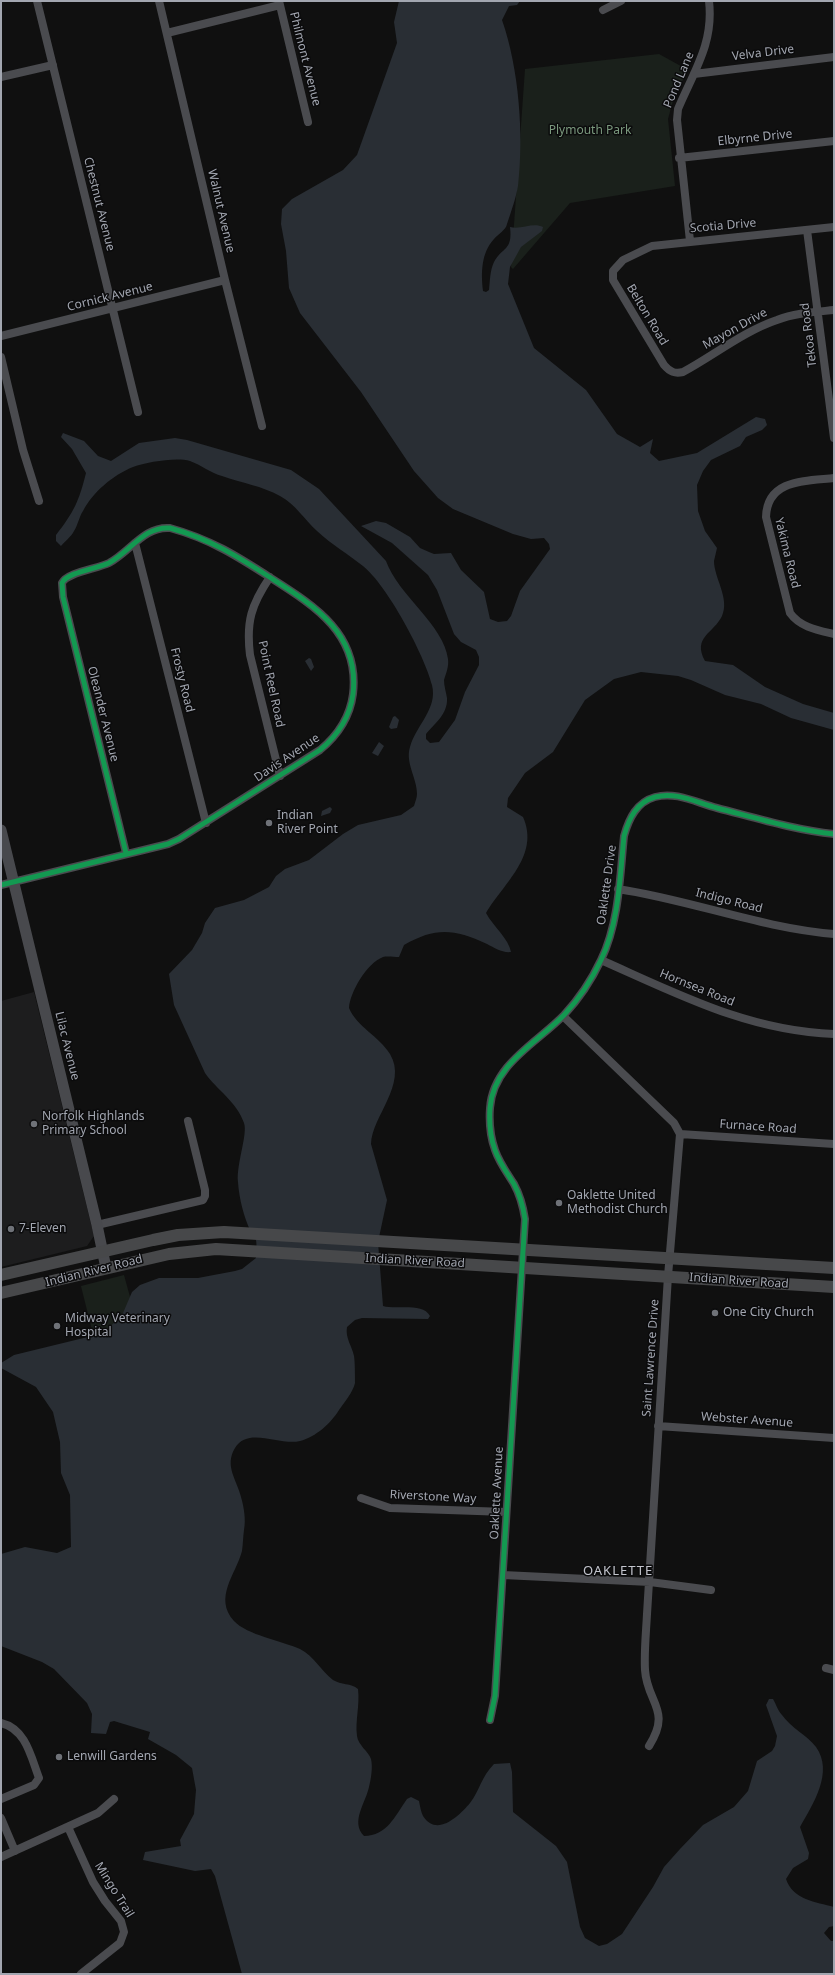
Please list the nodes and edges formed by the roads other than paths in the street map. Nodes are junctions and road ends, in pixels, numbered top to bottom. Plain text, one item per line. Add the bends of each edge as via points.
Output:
1 (37, 1) edge
2 (158, 1) edge
3 (621, 1) edge
4 (709, 1) edge
5 (280, 3) edge
6 (603, 10) dead end
7 (167, 33) junction
8 (834, 57) edge
9 (53, 65) junction
10 (694, 74) junction
11 (1, 77) edge
12 (308, 122) dead end
13 (834, 141) edge
14 (680, 158) junction
15 (834, 227) edge
16 (807, 230) junction
17 (690, 241) junction
18 (618, 264) joint
19 (225, 280) junction
20 (113, 309) junction
21 (834, 310) edge
22 (819, 312) junction
23 (1, 336) edge
24 (1, 357) edge
25 (674, 373) joint
26 (831, 394) edge
27 (138, 412) dead end
28 (262, 426) dead end
29 (834, 438) edge
30 (834, 478) edge
31 (39, 501) dead end
32 (135, 543) junction
33 (270, 577) junction
34 (63, 580) joint
35 (834, 634) edge
36 (280, 776) junction
37 (206, 823) junction
38 (1, 830) edge
39 (834, 834) edge
40 (126, 853) junction
41 (14, 881) junction
42 (1, 885) edge
43 (618, 889) junction
44 (834, 934) edge
45 (601, 960) junction
46 (563, 1016) junction
47 (834, 1034) edge
48 (188, 1121) dead end
49 (680, 1134) junction
50 (834, 1144) edge
51 (97, 1225) junction
52 (102, 1250) junction
53 (524, 1250) junction
54 (669, 1259) junction
55 (523, 1267) junction
56 (106, 1268) junction
57 (834, 1268) edge
58 (1, 1275) edge
59 (668, 1276) junction
60 (834, 1287) edge
61 (1, 1294) edge
62 (658, 1426) junction
63 (834, 1438) edge
64 (361, 1498) dead end
65 (506, 1512) junction
66 (503, 1575) junction
67 (650, 1582) junction
68 (712, 1590) dead end
69 (490, 1720) dead end
70 (1, 1723) edge
71 (649, 1746) dead end
72 (1, 1799) edge
73 (114, 1799) dead end
74 (1, 1818) edge
75 (68, 1827) junction
76 (15, 1851) junction
77 (1, 1857) edge
78 (81, 1974) edge

1 - 9 street, Chestnut Avenue
2 - 7 street, Walnut Avenue
3 - 6 street
4 - 10 street, Pond Lane via 709,34
5 - 7 street
5 - 12 street, Philmont Avenue
7 - 19 street, Walnut Avenue
8 - 10 street, Velva Drive
9 - 11 street
9 - 20 street, Chestnut Avenue
10 - 14 street, Pond Lane via 678,109
13 - 14 street, Elbyrne Drive
14 - 17 street, Pond Lane
15 - 16 street, Scotia Drive
16 - 17 street, Scotia Drive
16 - 22 street, Tekoa Road
17 - 18 street, Scotia Drive via 652,246
18 - 25 street, Belton Road via 613,275 616,287 664,365
19 - 20 street, Cornick Avenue
19 - 28 street, Walnut Avenue
20 - 23 street, Cornick Avenue
20 - 27 street, Chestnut Avenue
21 - 22 street, Mayon Drive
22 - 25 street, Mayon Drive via 776,320 683,372
22 - 26 street, Tekoa Road
24 - 31 street via 23,450
26 - 29 street, Tekoa Road
30 - 35 street, Yakima Road via 784,486 770,499 766,508 768,529 790,613 803,625
32 - 33 street, Davis Avenue via 155,529 170,528 228,550
32 - 34 street, Davis Avenue via 111,562 70,575
32 - 37 street, Frosty Road
33 - 36 street, Point Reel Road via 253,604 248,640
33 - 36 street, Davis Avenue via 306,600 334,627 349,654 354,682 349,712 334,737 320,750
34 - 40 street, Oleander Avenue via 62,597
36 - 37 street, Davis Avenue
37 - 40 street, Davis Avenue via 168,844
38 - 41 street, Lilac Avenue
39 - 43 street, Oaklette Drive via 793,827 678,796 655,797 640,805 627,825
40 - 41 street, Davis Avenue
41 - 42 street, Davis Avenue
41 - 51 street, Lilac Avenue
43 - 44 street, Indigo Road via 656,895 782,927
43 - 45 street, Oaklette Drive via 612,929
45 - 46 street, Oaklette Drive
45 - 47 street, Hornsea Road via 719,1012 783,1028
46 - 49 street via 674,1123
46 - 53 street, Oaklette Drive via 509,1064 495,1087 490,1106 491,1134 495,1151 521,1201 525,1219
48 - 51 street via 205,1190 203,1200
49 - 50 street, Furnace Road
49 - 54 street, Saint Lawrence Drive
51 - 52 street, Lilac Avenue
52 - 53 main road, Indian River Road via 207,1232
52 - 56 street, Lilac Avenue
52 - 58 main road, Indian River Road
53 - 54 main road, Indian River Road
53 - 55 street, Oaklette Drive
54 - 57 main road, Indian River Road
54 - 59 street, Saint Lawrence Drive
55 - 56 main road, Indian River Road via 206,1249
55 - 59 main road, Indian River Road
55 - 65 street, Oaklette Avenue
56 - 61 main road, Indian River Road
59 - 60 main road, Indian River Road
59 - 62 street, Saint Lawrence Drive
62 - 63 street, Webster Avenue
62 - 67 street, Saint Lawrence Drive
64 - 65 street, Riverstone Way via 390,1508
65 - 66 street, Oaklette Avenue
66 - 67 street
66 - 69 street, Oaklette Avenue via 496,1696
67 - 68 street
67 - 71 street, Saint Lawrence Drive via 645,1671 659,1726
70 - 72 street via 12,1726 22,1736 39,1778 34,1785
73 - 75 street via 98,1812
74 - 76 street
75 - 76 street
75 - 78 street, Mingo Trail via 93,1882 129,1933
76 - 77 street

